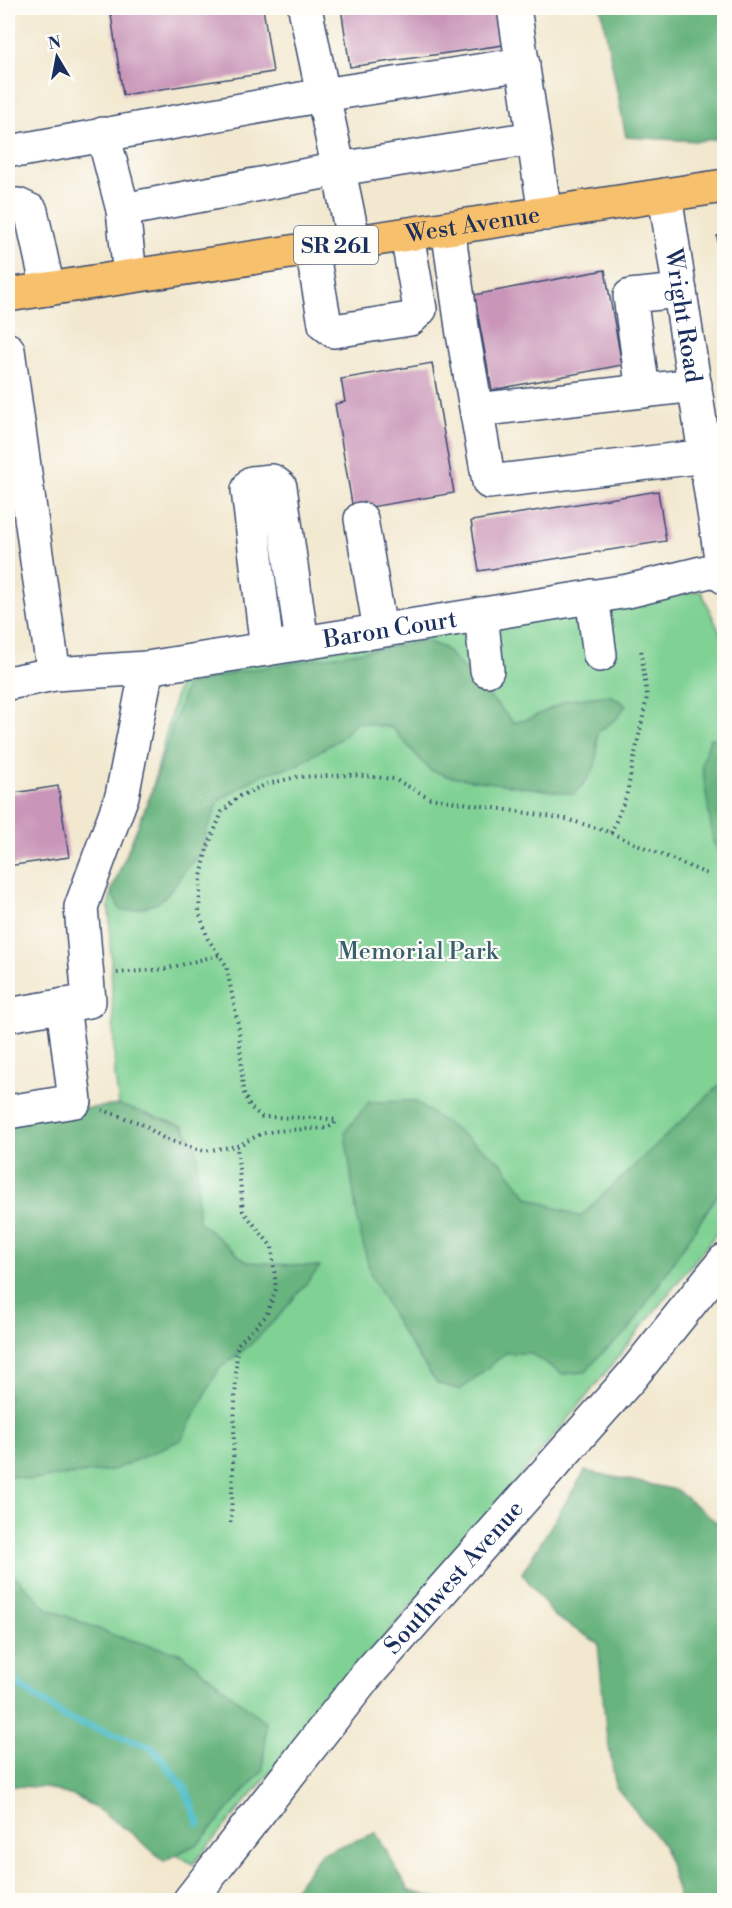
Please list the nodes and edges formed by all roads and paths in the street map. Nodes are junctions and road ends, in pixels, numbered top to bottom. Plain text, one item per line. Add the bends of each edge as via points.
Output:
1 (305, 8) edge
2 (514, 8) edge
3 (523, 64) junction
4 (323, 95) junction
5 (103, 134) junction
6 (534, 138) junction
7 (21, 150) dead end
8 (339, 169) junction
9 (724, 186) edge
10 (665, 195) junction
11 (8, 206) edge
12 (123, 210) junction
13 (545, 214) junction
14 (448, 228) junction
15 (407, 235) junction
16 (354, 243) junction
17 (312, 249) junction
18 (130, 276) junction
19 (48, 289) junction
20 (680, 291) junction
21 (8, 295) edge
22 (8, 350) edge
23 (695, 385) junction
24 (643, 391) junction
25 (477, 410) junction
26 (706, 456) junction
27 (19, 514) edge
28 (361, 519) dead end
29 (723, 573) edge
30 (592, 596) junction
31 (481, 614) junction
32 (380, 630) junction
33 (302, 643) junction
34 (267, 648) junction
35 (641, 649) dead end
36 (600, 655) dead end
37 (147, 668) junction
38 (487, 670) dead end
39 (54, 674) junction
40 (8, 683) edge
41 (611, 833) junction
42 (707, 874) dead end
43 (219, 955) junction
44 (86, 975) junction
45 (63, 1005) junction
46 (8, 1015) edge
47 (75, 1101) junction
48 (8, 1112) edge
49 (237, 1146) junction
50 (724, 1261) edge
51 (231, 1523) dead end
52 (190, 1900) edge

1 - 4 street
2 - 3 street
3 - 4 street
3 - 6 street
4 - 5 street
4 - 8 street
5 - 7 street
5 - 12 street
6 - 8 street
6 - 13 street
8 - 12 street
8 - 16 street
9 - 10 main road, West Avenue / SR 261
10 - 13 main road, West Avenue / SR 261
10 - 20 street, Wright Road
11 - 19 street via 18,205 31,211
12 - 18 street
13 - 14 main road, West Avenue / SR 261
14 - 15 main road, West Avenue / SR 261
14 - 25 street
15 - 16 main road, West Avenue / SR 261
15 - 17 street via 420,309 410,319 334,331 325,324
16 - 17 main road, West Avenue / SR 261
17 - 18 main road, West Avenue / SR 261
18 - 19 main road, West Avenue / SR 261
19 - 21 main road, West Avenue / SR 261
20 - 23 street, Wright Road
20 - 24 street via 630,296
22 - 27 street
23 - 24 street
23 - 26 street, Wright Road
24 - 25 street
25 - 26 street via 489,482
26 - 29 street, Wright Road
27 - 39 street
28 - 32 street
29 - 30 street, Baron Court
30 - 31 street, Baron Court
30 - 36 street
31 - 32 street, Baron Court
31 - 38 street
32 - 33 street, Baron Court
33 - 34 street, Baron Court
33 - 34 street via 280,487 272,481 252,483 248,490
34 - 37 street, Baron Court
35 - 41 path via 647,697 626,797
37 - 39 street, Baron Court
37 - 44 street via 122,796 81,907
39 - 40 street, Baron Court
41 - 42 path
41 - 43 path via 566,819 430,798 394,778 297,777 267,784 238,797 222,812 207,849 199,912 208,939
43 - 44 path via 165,969
43 - 49 path via 226,965 233,997 243,1091 250,1107 262,1117 336,1120 326,1128 261,1134
44 - 45 street via 88,1001
45 - 46 street
45 - 47 street
47 - 48 street
47 - 49 path via 140,1123 165,1139 203,1151
49 - 51 path via 243,1210 272,1247 276,1289 266,1316 237,1345
50 - 52 street, Southwest Avenue via 631,1377 366,1677

